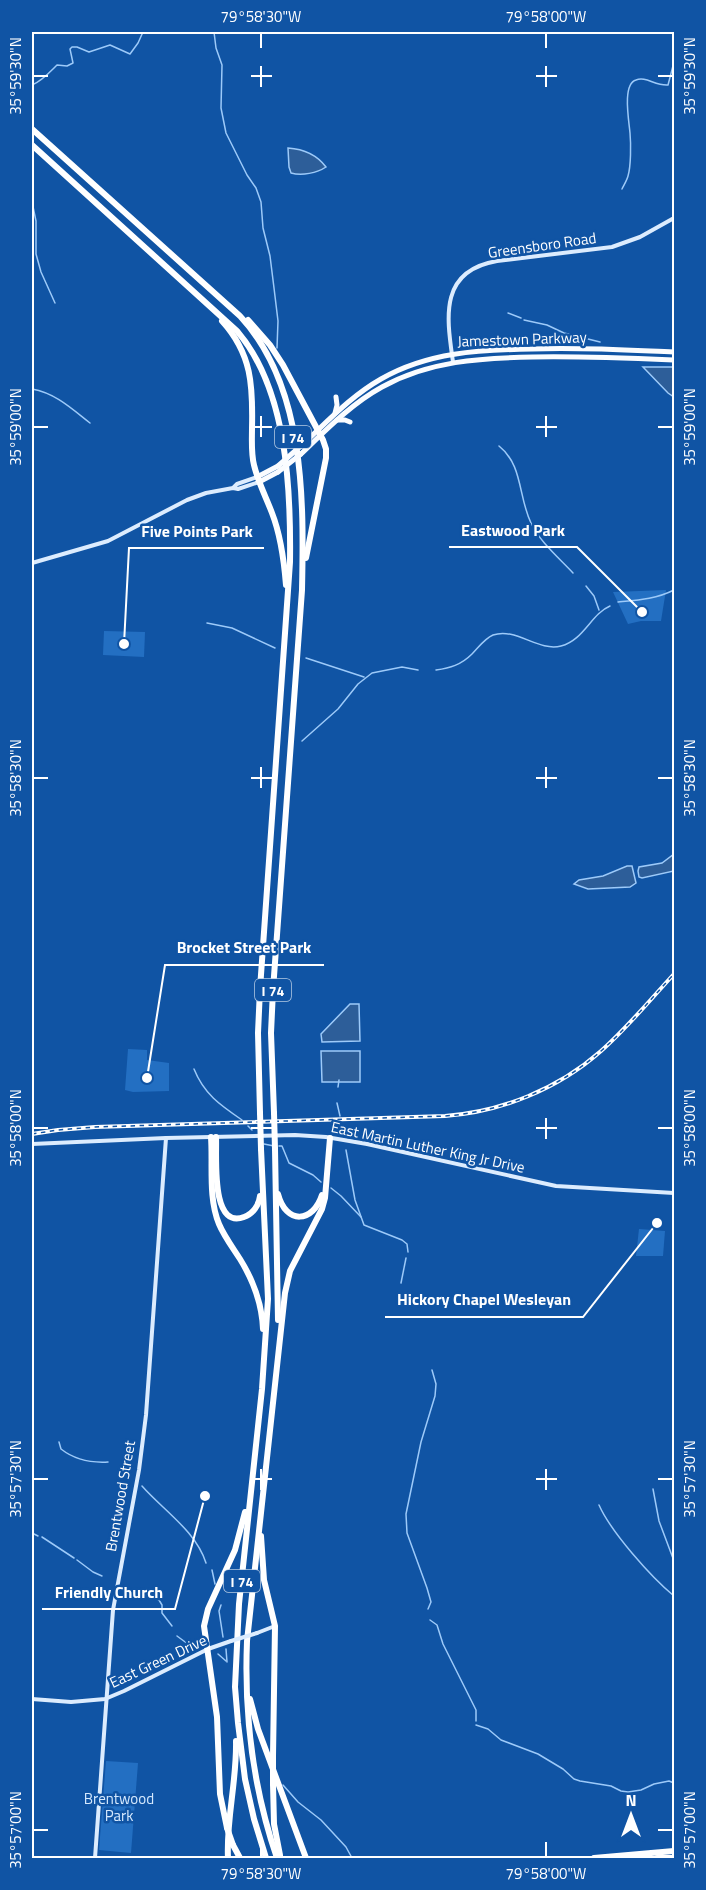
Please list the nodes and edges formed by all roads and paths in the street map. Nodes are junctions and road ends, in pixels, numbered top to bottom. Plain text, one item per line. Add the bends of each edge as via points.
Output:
1 (32, 129) edge
2 (32, 145) edge
3 (675, 218) edge
4 (193, 289) junction
5 (226, 304) junction
6 (675, 352) edge
7 (452, 354) junction
8 (675, 360) edge
9 (453, 362) junction
10 (349, 401) junction
11 (336, 417) junction
12 (350, 422) dead end
13 (319, 433) junction
14 (258, 480) junction
15 (32, 563) edge
16 (302, 590) junction
17 (287, 603) junction
18 (166, 1137) junction
19 (214, 1137) junction
20 (328, 1138) junction
21 (32, 1144) edge
22 (276, 1179) junction
23 (262, 1180) junction
24 (675, 1193) edge
25 (279, 1341) junction
26 (265, 1350) junction
27 (252, 1476) junction
28 (262, 1494) junction
29 (275, 1626) junction
30 (208, 1649) junction
31 (246, 1660) junction
32 (236, 1687) junction
33 (105, 1698) junction
34 (32, 1699) edge
35 (675, 1851) edge
36 (95, 1858) edge
37 (228, 1858) edge
38 (240, 1858) edge
39 (266, 1858) edge
40 (279, 1858) edge
41 (306, 1858) edge
42 (594, 1858) edge
43 (657, 1858) edge
44 (675, 1858) edge

1 - 5 highway, I 74
2 - 4 highway, I 74
3 - 7 main road, Greensboro Road via 615,246 497,261 471,270 457,285 450,301
4 - 14 highway via 231,331 247,362 253,398 252,455
4 - 17 highway, I 74 via 243,338 271,391 288,493
5 - 13 highway via 251,323 270,345
5 - 16 highway, I 74 via 263,345 285,396 300,492
6 - 7 main road, Jamestown Parkway via 550,348
7 - 9 main road, Greensboro Road
7 - 10 main road, Jamestown Parkway via 398,371
8 - 9 main road, Jamestown Parkway via 561,356
9 - 11 main road, Jamestown Parkway via 392,382
10 - 11 main road, Jamestown Parkway
10 - 11 main road via 336,397
11 - 12 main road
11 - 13 main road, Jamestown Parkway
13 - 14 main road, Jamestown Parkway, bridge via 278,469
13 - 16 highway via 326,455
14 - 15 main road, Jamestown Parkway via 193,497 108,541
14 - 17 highway via 281,544
16 - 22 highway, I 74, bridge via 271,1033
17 - 23 highway, I 74, bridge via 258,1033
18 - 19 main road, East Martin Luther King Jr Drive
18 - 21 main road, East Martin Luther King Jr Drive
18 - 33 main road, Brentwood Street via 146,1415 113,1610
19 - 20 main road, East Martin Luther King Jr Drive
19 - 23 highway via 219,1196 225,1214 238,1219 254,1211
19 - 26 highway via 216,1217 255,1289
20 - 22 highway via 322,1195 318,1207 310,1214 295,1216 284,1208
20 - 24 main road, East Martin Luther King Jr Drive via 556,1186
20 - 25 highway via 325,1198 290,1271
22 - 25 highway, I 74
23 - 26 highway, I 74 via 268,1299
25 - 28 highway, I 74
26 - 27 highway, I 74
27 - 30 highway via 235,1550 206,1616
27 - 32 highway, I 74
28 - 29 highway via 262,1560
28 - 31 highway, I 74
29 - 30 main road, East Green Drive, bridge
29 - 40 highway, bridge via 273,1784
30 - 33 main road, East Green Drive
30 - 38 highway, bridge via 219,1737 220,1794 227,1828
31 - 40 highway, I 74 via 253,1764 264,1816
31 - 41 highway via 253,1712
32 - 37 highway via 236,1762
32 - 39 highway, I 74 via 245,1779
33 - 34 main road, East Green Drive via 71,1702
33 - 36 main road, Brentwood Street
35 - 42 highway
43 - 44 highway

